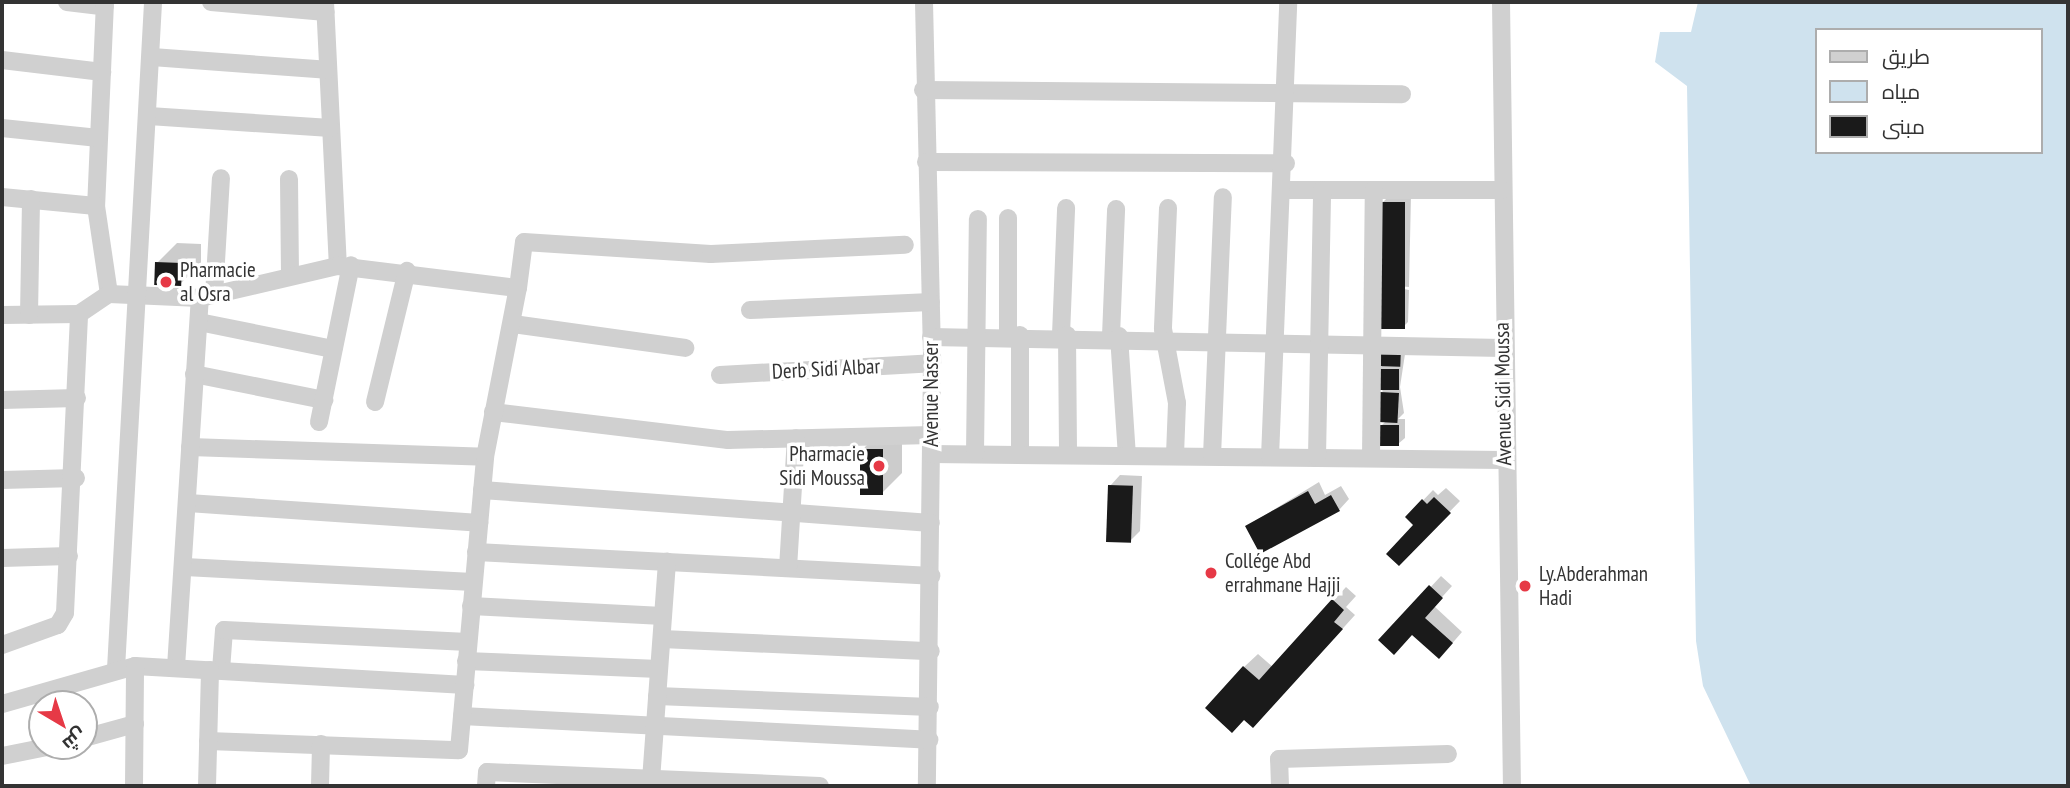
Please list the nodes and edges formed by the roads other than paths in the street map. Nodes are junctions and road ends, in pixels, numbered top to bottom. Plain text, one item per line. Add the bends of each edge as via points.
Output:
1 (67, 2) edge
2 (153, 2) edge
3 (211, 2) edge
4 (924, 2) edge
5 (1288, 2) edge
6 (105, 4) edge
7 (1501, 6) edge
8 (325, 7) edge
9 (152, 57) junction
10 (2, 60) edge
11 (327, 70) junction
12 (102, 72) junction
13 (923, 90) junction
14 (1287, 94) junction
15 (1402, 94) dead end
16 (149, 116) junction
17 (2, 128) edge
18 (331, 128) junction
19 (98, 138) junction
20 (926, 162) junction
21 (1286, 163) junction
22 (221, 178) dead end
23 (289, 179) dead end
24 (1285, 190) junction
25 (1322, 190) junction
26 (1374, 190) junction
27 (1501, 190) junction
28 (2, 197) edge
29 (1223, 197) dead end
30 (31, 199) junction
31 (96, 206) junction
32 (1066, 208) dead end
33 (1168, 208) dead end
34 (1116, 209) dead end
35 (1009, 218) dead end
36 (978, 219) dead end
37 (916, 244) junction
38 (345, 265) junction
39 (407, 271) junction
40 (290, 276) junction
41 (518, 288) junction
42 (109, 294) junction
43 (139, 296) junction
44 (207, 296) junction
45 (931, 302) junction
46 (750, 310) dead end
47 (2, 314) edge
48 (79, 314) junction
49 (29, 315) junction
50 (199, 322) junction
51 (513, 324) junction
52 (1014, 335) junction
53 (1064, 335) junction
54 (976, 336) junction
55 (1115, 336) junction
56 (931, 337) junction
57 (1165, 337) junction
58 (1217, 339) junction
59 (1276, 341) junction
60 (1319, 342) junction
61 (1371, 343) junction
62 (685, 348) dead end
63 (1503, 348) junction
64 (334, 349) junction
65 (932, 363) junction
66 (194, 374) junction
67 (720, 375) dead end
68 (77, 398) junction
69 (2, 400) edge
70 (324, 400) junction
71 (375, 402) dead end
72 (493, 412) junction
73 (319, 422) dead end
74 (931, 435) junction
75 (796, 438) junction
76 (190, 447) junction
77 (931, 454) junction
78 (975, 454) junction
79 (1020, 454) junction
80 (1068, 454) junction
81 (1127, 455) junction
82 (1175, 456) junction
83 (1213, 456) junction
84 (485, 457) junction
85 (1270, 457) junction
86 (1317, 457) junction
87 (1371, 458) junction
88 (1504, 460) junction
89 (76, 478) junction
90 (2, 480) edge
91 (482, 490) junction
92 (188, 503) junction
93 (792, 511) junction
94 (479, 523) junction
95 (931, 523) junction
96 (476, 552) junction
97 (69, 556) junction
98 (2, 558) edge
99 (667, 562) junction
100 (185, 567) junction
101 (789, 568) junction
102 (931, 576) junction
103 (473, 582) junction
104 (471, 606) junction
105 (663, 616) junction
106 (662, 639) junction
107 (468, 642) junction
108 (2, 645) edge
109 (931, 651) junction
110 (466, 661) junction
111 (135, 666) junction
112 (176, 667) junction
113 (116, 669) junction
114 (659, 669) junction
115 (216, 670) junction
116 (465, 685) junction
117 (657, 695) junction
118 (2, 704) edge
119 (930, 707) junction
120 (461, 716) junction
121 (135, 724) junction
122 (656, 726) junction
123 (98, 734) edge
124 (929, 740) junction
125 (208, 741) junction
126 (321, 744) junction
127 (28, 751) edge
128 (1448, 754) dead end
129 (2, 756) edge
130 (651, 780) junction
131 (679, 784) edge
132 (767, 785) edge
133 (134, 786) edge
134 (207, 786) edge
135 (320, 786) edge
136 (486, 786) edge
137 (820, 786) edge
138 (927, 786) edge
139 (1280, 786) edge
140 (1513, 786) edge

1 - 6 street
2 - 9 street
3 - 8 street
4 - 13 street, Avenue Nasser
5 - 14 street
6 - 12 street
7 - 27 street, Avenue Sidi Moussa
8 - 11 street
9 - 11 street
9 - 16 street
10 - 12 street
11 - 18 street
12 - 19 street
13 - 14 street
13 - 20 street, Avenue Nasser
14 - 15 street
14 - 21 street
16 - 18 street
16 - 43 street
17 - 19 street
18 - 38 street
19 - 31 street
20 - 21 street
20 - 37 street, Avenue Nasser
21 - 24 street
22 - 44 street
23 - 40 street
24 - 25 street
24 - 59 street
25 - 26 street
25 - 60 street
26 - 27 street
26 - 61 street
27 - 63 street, Avenue Sidi Moussa
28 - 30 street
29 - 58 street
30 - 31 street
30 - 49 street
31 - 42 street
32 - 53 street
33 - 57 street
34 - 55 street
35 - 52 street
36 - 54 street
37 - 41 street via 711,254 524,242
37 - 45 street, Avenue Nasser
38 - 39 street
38 - 40 street
38 - 64 street
39 - 41 street
39 - 71 street
40 - 44 street
41 - 51 street
42 - 43 street
42 - 48 street
43 - 44 street
43 - 113 street
44 - 50 street
45 - 46 street
45 - 56 street, Avenue Nasser
47 - 49 street
48 - 49 street
48 - 68 street
50 - 64 street
50 - 66 street
51 - 62 street
51 - 72 street
52 - 53 street
52 - 54 street
52 - 79 street
53 - 55 street
53 - 80 street
54 - 56 street
54 - 78 street
55 - 57 street
55 - 81 street
56 - 65 street, Avenue Nasser
57 - 58 street
57 - 82 street via 1177,403
58 - 59 street
58 - 83 street
59 - 60 street
59 - 85 street
60 - 61 street
60 - 86 street
61 - 63 street
61 - 87 street
63 - 88 street, Avenue Sidi Moussa
64 - 70 street
65 - 67 street, Derb Sidi Albar
65 - 74 street, Avenue Nasser
66 - 70 street
66 - 76 street
68 - 69 street
68 - 89 street
70 - 73 street
72 - 75 street via 665,434
72 - 84 street
74 - 75 street
74 - 77 street, Avenue Nasser
75 - 93 street
76 - 84 street
76 - 92 street
77 - 78 street
77 - 95 street, Avenue Nasser
78 - 79 street
79 - 80 street
80 - 81 street
81 - 82 street
82 - 83 street
83 - 85 street
84 - 91 street
85 - 86 street
86 - 87 street
87 - 88 street
88 - 140 street, Avenue Sidi Moussa
89 - 90 street
89 - 97 street
91 - 93 street
91 - 94 street
92 - 94 street
92 - 100 street
93 - 95 street
93 - 101 street
94 - 96 street
95 - 102 street, Avenue Nasser
96 - 99 street
96 - 103 street
97 - 98 street
97 - 108 street via 62,620
99 - 101 street
99 - 105 street
100 - 103 street
100 - 112 street
101 - 102 street
102 - 109 street, Avenue Nasser
103 - 104 street
104 - 105 street
104 - 107 street
105 - 106 street
106 - 109 street
106 - 114 street
107 - 110 street
107 - 115 street via 224,629
109 - 119 street, Avenue Nasser
110 - 114 street
110 - 116 street
111 - 112 street
111 - 113 street
111 - 121 street
112 - 115 street
113 - 118 street
114 - 117 street
115 - 116 street
115 - 125 street
116 - 120 street
117 - 119 street
117 - 122 street
119 - 124 street, Avenue Nasser
120 - 122 street
120 - 126 street via 459,750
121 - 123 street
121 - 133 street
122 - 124 street
122 - 130 street
124 - 138 street, Avenue Nasser
125 - 126 street
125 - 134 street
126 - 135 street
127 - 129 street
128 - 139 street via 1279,759
130 - 131 street
130 - 136 street via 487,772
131 - 132 street
132 - 137 street

